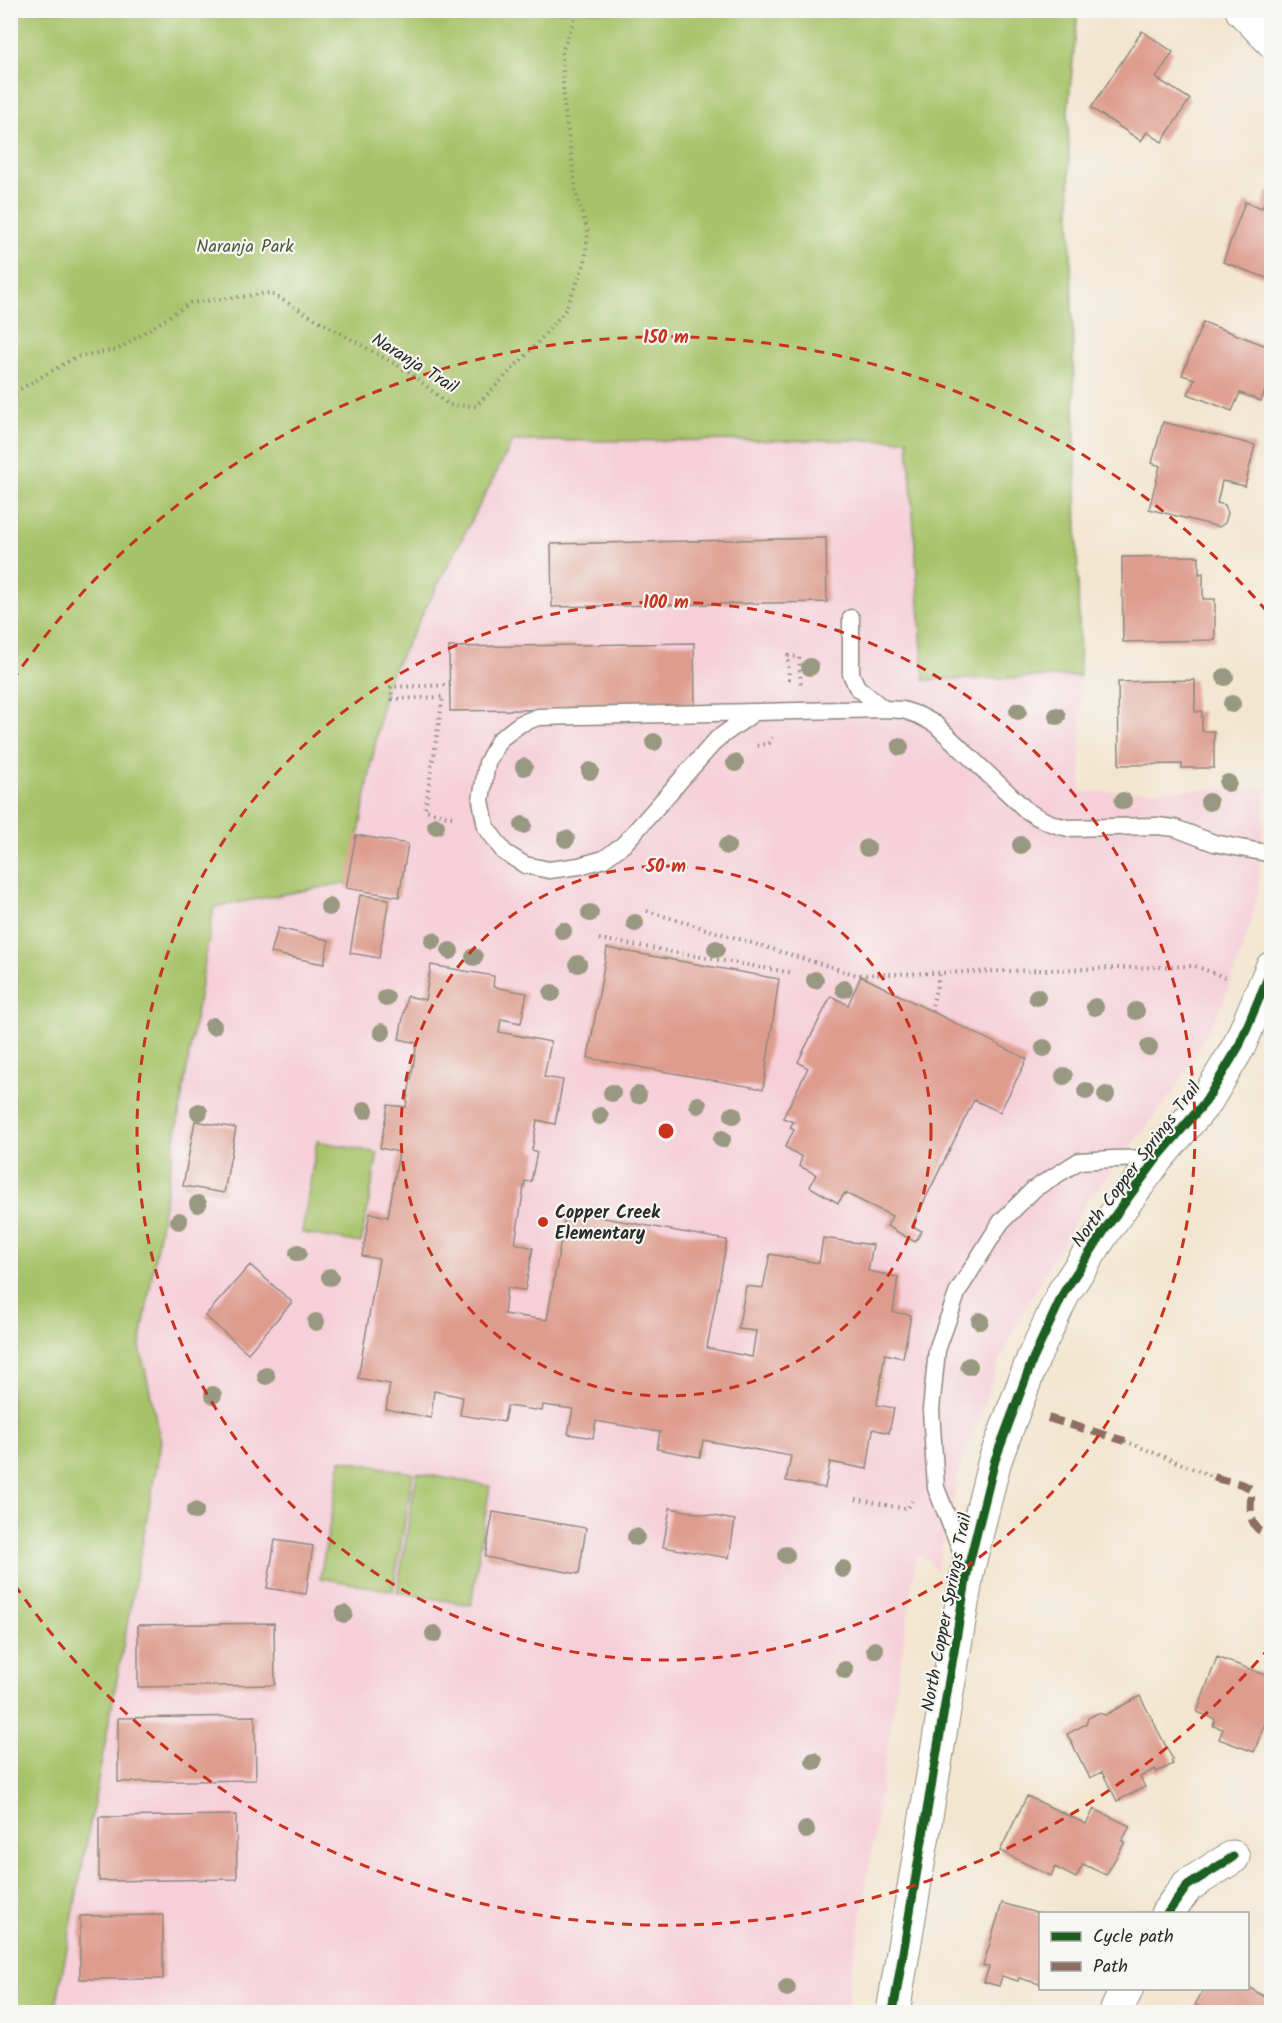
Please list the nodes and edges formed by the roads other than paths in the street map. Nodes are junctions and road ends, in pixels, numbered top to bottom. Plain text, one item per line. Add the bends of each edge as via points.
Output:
1 (1242, 10) edge
2 (1272, 41) edge
3 (851, 618) dead end
4 (884, 709) junction
5 (755, 712) junction
6 (1272, 854) edge
7 (1272, 968) edge
8 (1157, 1158) junction
9 (968, 1568) junction
10 (1233, 1857) dead end
11 (1168, 1912) edge
12 (1128, 1990) edge
13 (894, 2013) edge
14 (1116, 2013) edge

1 - 2 street
3 - 4 lane via 851,674 857,687
4 - 5 lane
4 - 6 lane via 903,710 935,724 1026,810 1058,826 1175,828 1214,843
5 - 5 lane via 538,717 520,724 499,740 487,763 481,800 486,827 504,852 525,865 549,870 604,859 624,844 717,739
7 - 8 street, North Copper Springs Trail via 1239,1046 1206,1101
8 - 9 street, North Copper Springs Trail via 1064,1292 1037,1349 995,1461
8 - 9 lane via 1079,1161 1034,1189 1001,1222 958,1291 937,1350 931,1410 936,1488
9 - 13 street, North Copper Springs Trail
10 - 11 street via 1187,1886
12 - 14 street

